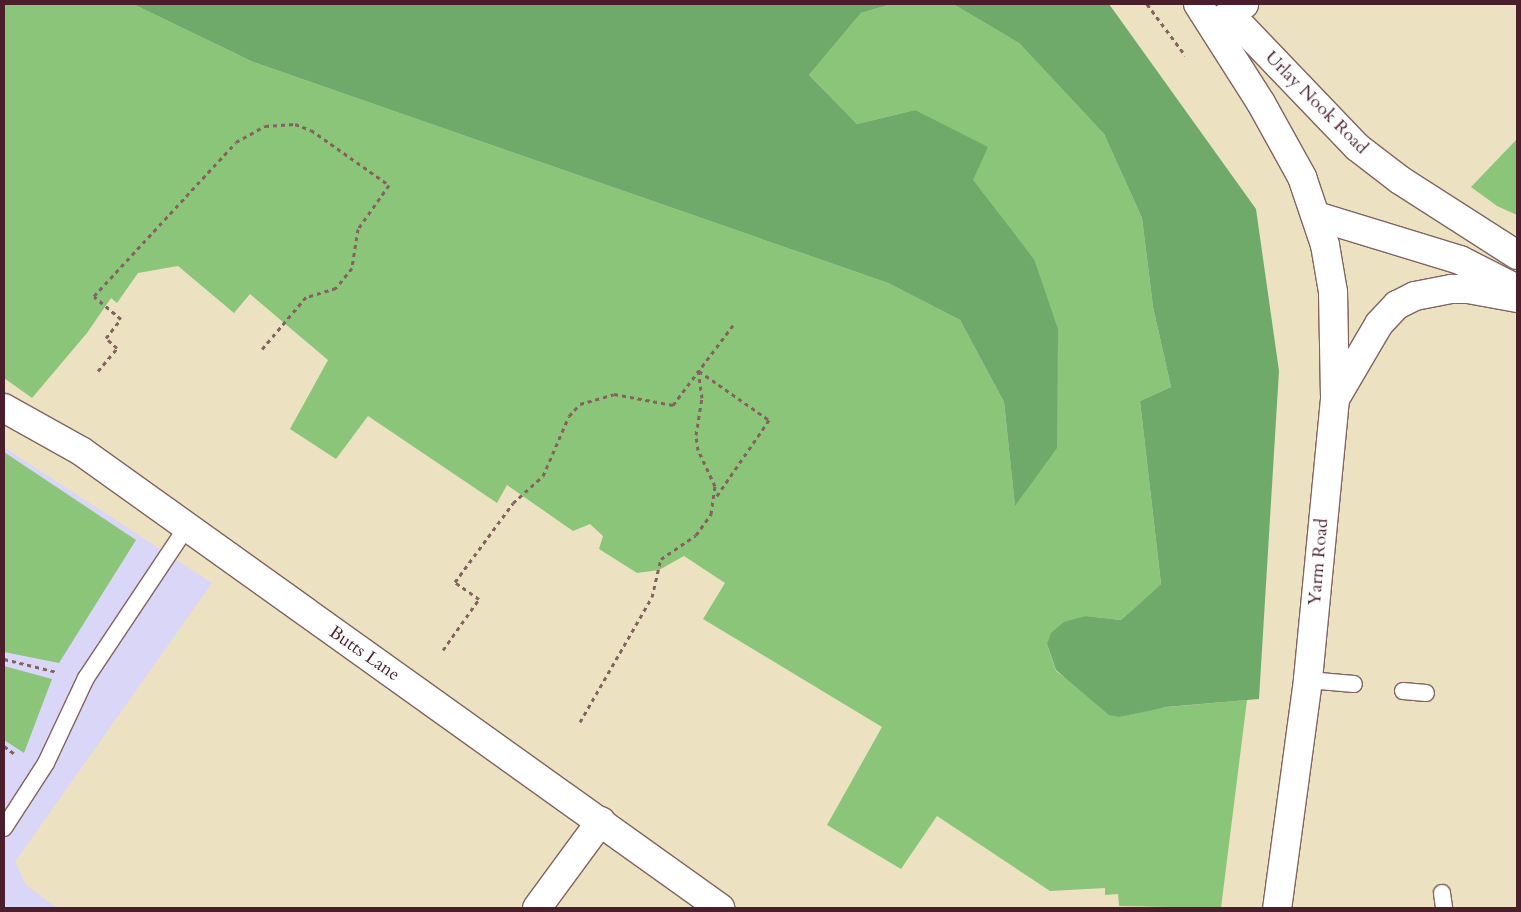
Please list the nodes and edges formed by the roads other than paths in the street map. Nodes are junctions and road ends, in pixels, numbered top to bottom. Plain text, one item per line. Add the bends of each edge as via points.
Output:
1 (1198, 4) edge
2 (1244, 4) edge
3 (1213, 26) junction
4 (1316, 216) junction
5 (1517, 255) edge
6 (1517, 289) edge
7 (1517, 298) edge
8 (1335, 399) junction
9 (4, 408) edge
10 (186, 528) junction
11 (1308, 680) junction
12 (1354, 684) dead end
13 (1403, 691) dead end
14 (1426, 693) dead end
15 (600, 820) junction
16 (4, 828) edge
17 (537, 908) edge
18 (720, 908) edge
19 (1277, 908) edge

1 - 3 main road, Yarm Road
2 - 3 main road
3 - 4 main road, Yarm Road via 1286,149
3 - 5 main road, Urlay Nook Road via 1243,28 1357,147 1400,180
4 - 6 main road via 1460,260
4 - 8 main road, Yarm Road via 1333,292
7 - 8 main road via 1452,289 1415,296 1397,305 1379,324
8 - 11 main road, Yarm Road
9 - 10 main road, Butts Lane via 81,450
10 - 15 main road, Butts Lane
10 - 16 lane via 86,678 46,763
11 - 12 lane
11 - 19 main road, Yarm Road
13 - 14 lane
15 - 17 main road
15 - 18 main road, Butts Lane

